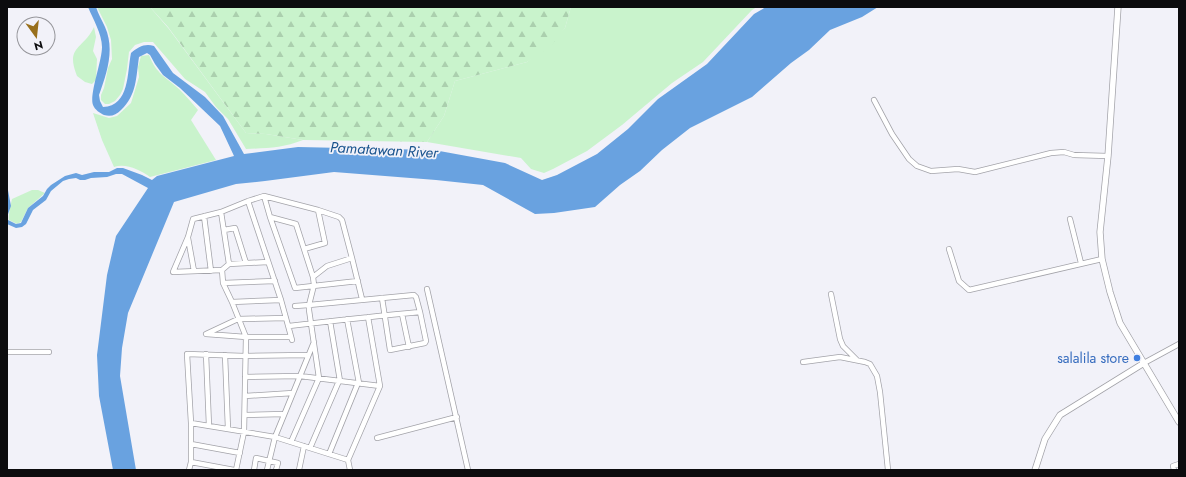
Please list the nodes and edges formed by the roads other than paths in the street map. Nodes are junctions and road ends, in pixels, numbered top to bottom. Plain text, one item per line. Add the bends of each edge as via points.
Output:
1 (1118, 7) edge
2 (874, 100) dead end
3 (1108, 156) junction
4 (264, 196) junction
5 (248, 202) junction
6 (318, 210) junction
7 (222, 212) junction
8 (204, 216) junction
9 (270, 217) junction
10 (1070, 219) dead end
11 (224, 230) junction
12 (188, 237) junction
13 (304, 249) junction
14 (949, 249) dead end
15 (352, 258) junction
16 (1102, 259) junction
17 (268, 262) junction
18 (246, 263) junction
19 (1081, 263) junction
20 (229, 264) junction
21 (222, 270) junction
22 (194, 271) junction
23 (211, 271) junction
24 (313, 277) junction
25 (275, 281) junction
26 (358, 281) junction
27 (223, 283) junction
28 (314, 285) junction
29 (427, 290) dead end
30 (831, 294) dead end
31 (382, 298) junction
32 (362, 299) junction
33 (281, 300) junction
34 (232, 302) junction
35 (310, 305) junction
36 (295, 306) dead end
37 (420, 312) junction
38 (402, 314) junction
39 (384, 316) junction
40 (368, 317) junction
41 (286, 318) junction
42 (238, 319) junction
43 (347, 319) junction
44 (330, 321) junction
45 (311, 323) junction
46 (289, 326) junction
47 (246, 337) junction
48 (314, 342) junction
49 (1179, 344) edge
50 (409, 347) junction
51 (7, 352) edge
52 (49, 352) dead end
53 (206, 354) junction
54 (225, 355) junction
55 (308, 355) junction
56 (245, 356) junction
57 (857, 360) junction
58 (803, 362) dead end
59 (1144, 363) junction
60 (300, 376) junction
61 (245, 377) junction
62 (319, 378) junction
63 (339, 381) junction
64 (359, 383) junction
65 (380, 386) junction
66 (293, 393) junction
67 (245, 396) junction
68 (284, 414) junction
69 (245, 415) junction
70 (457, 417) junction
71 (1179, 422) edge
72 (191, 423) junction
73 (209, 426) junction
74 (228, 429) junction
75 (244, 432) junction
76 (275, 437) junction
77 (377, 438) dead end
78 (292, 442) junction
79 (191, 444) junction
80 (304, 446) junction
81 (310, 448) junction
82 (240, 453) junction
83 (329, 454) junction
84 (270, 460) junction
85 (348, 460) junction
86 (191, 462) junction
87 (1179, 464) edge
88 (299, 469) edge
89 (189, 470) edge
90 (235, 470) edge
91 (254, 470) edge
92 (267, 470) edge
93 (276, 470) edge
94 (306, 470) edge
95 (350, 470) edge
96 (468, 470) edge
97 (888, 470) edge
98 (1034, 470) edge
99 (1174, 470) edge

1 - 3 street
2 - 3 street via 909,159 917,166 931,170 958,169 975,172 1051,153
3 - 16 street via 1100,232
4 - 5 street
4 - 6 street
4 - 9 street
5 - 7 street
5 - 17 street
6 - 13 street via 325,243
6 - 15 street via 342,220
7 - 8 street
7 - 11 street
8 - 12 street via 193,219
8 - 23 street
9 - 13 street via 296,224
9 - 28 street via 294,287
10 - 19 street
11 - 18 street via 235,228
11 - 20 street
12 - 22 street
12 - 22 street via 173,272
13 - 24 street
14 - 19 street via 959,281 969,290
15 - 24 street via 327,266
15 - 26 street
16 - 19 street
16 - 59 street via 1120,323
17 - 18 street
17 - 25 street
18 - 20 street
20 - 21 street
21 - 23 street
21 - 27 street
22 - 23 street
24 - 28 street
25 - 27 street
25 - 33 street
26 - 28 street
26 - 32 street
27 - 34 street
28 - 35 street
29 - 70 street
30 - 57 street via 840,339 843,346
31 - 32 street
31 - 37 street via 414,295
31 - 39 street
32 - 35 street
33 - 34 street
33 - 41 street
34 - 42 street
35 - 36 street
35 - 45 street
37 - 38 street
37 - 50 street via 426,341
38 - 39 street
38 - 50 street
39 - 40 street
39 - 50 street via 390,350
40 - 43 street
40 - 65 street
41 - 42 street
41 - 46 street
42 - 47 street
42 - 47 street via 206,334
43 - 44 street
43 - 64 street
44 - 45 street
44 - 63 street
45 - 46 street
45 - 48 street
46 - 47 street via 292,338
47 - 56 street
48 - 55 street
48 - 62 street
49 - 59 street
51 - 52 street
53 - 54 street
53 - 72 street via 187,354
53 - 73 street
54 - 56 street
54 - 74 street
55 - 56 street
55 - 60 street
56 - 61 street
57 - 58 street via 840,357
57 - 97 street via 870,364 877,376
59 - 71 street
59 - 98 street via 1060,415 1046,439
60 - 61 street
60 - 62 street
60 - 66 street
61 - 67 street
62 - 63 street
62 - 78 street
63 - 64 street
63 - 81 street
64 - 65 street
64 - 83 street
65 - 85 street
66 - 67 street
66 - 68 street
67 - 69 street
68 - 69 street
68 - 76 street
69 - 75 street
70 - 77 street
70 - 96 street
72 - 73 street
72 - 79 street
73 - 74 street
74 - 75 street
75 - 76 street
75 - 82 street
76 - 78 street
76 - 84 street
78 - 80 street
79 - 82 street
79 - 86 street
80 - 81 street
80 - 88 street
81 - 83 street
82 - 90 street
83 - 85 street
84 - 91 street via 256,458
84 - 92 street
84 - 93 street via 278,463
85 - 95 street
86 - 89 street
86 - 90 street
87 - 99 street via 1173,466
88 - 94 street

